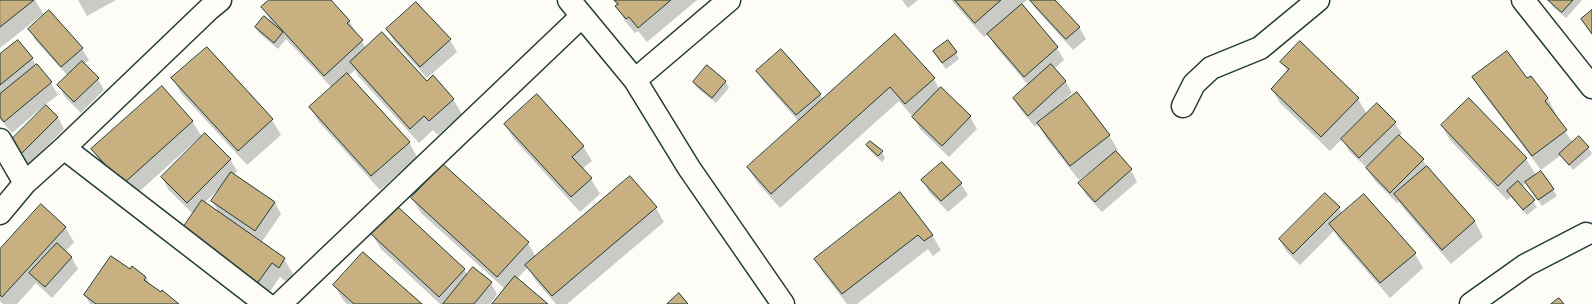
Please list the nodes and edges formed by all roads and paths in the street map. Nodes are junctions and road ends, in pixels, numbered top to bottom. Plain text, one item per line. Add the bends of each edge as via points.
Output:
1 (729, 0) edge
2 (1318, 0) edge
3 (1523, 0) edge
4 (211, 3) edge
5 (576, 8) edge
6 (635, 80) junction
7 (1592, 87) edge
8 (1183, 106) dead end
9 (0, 140) edge
10 (64, 148) junction
11 (25, 183) junction
12 (0, 212) edge
13 (1590, 236) edge
14 (266, 304) edge
15 (280, 304) edge
16 (783, 304) edge
17 (1471, 304) edge

1 - 6 street
2 - 8 street via 1260,48 1211,68 1194,84
3 - 7 street
4 - 10 street
5 - 6 street
5 - 15 street
6 - 16 street via 689,168
9 - 11 street
10 - 11 street
10 - 14 street
11 - 12 street
13 - 17 street via 1526,265

